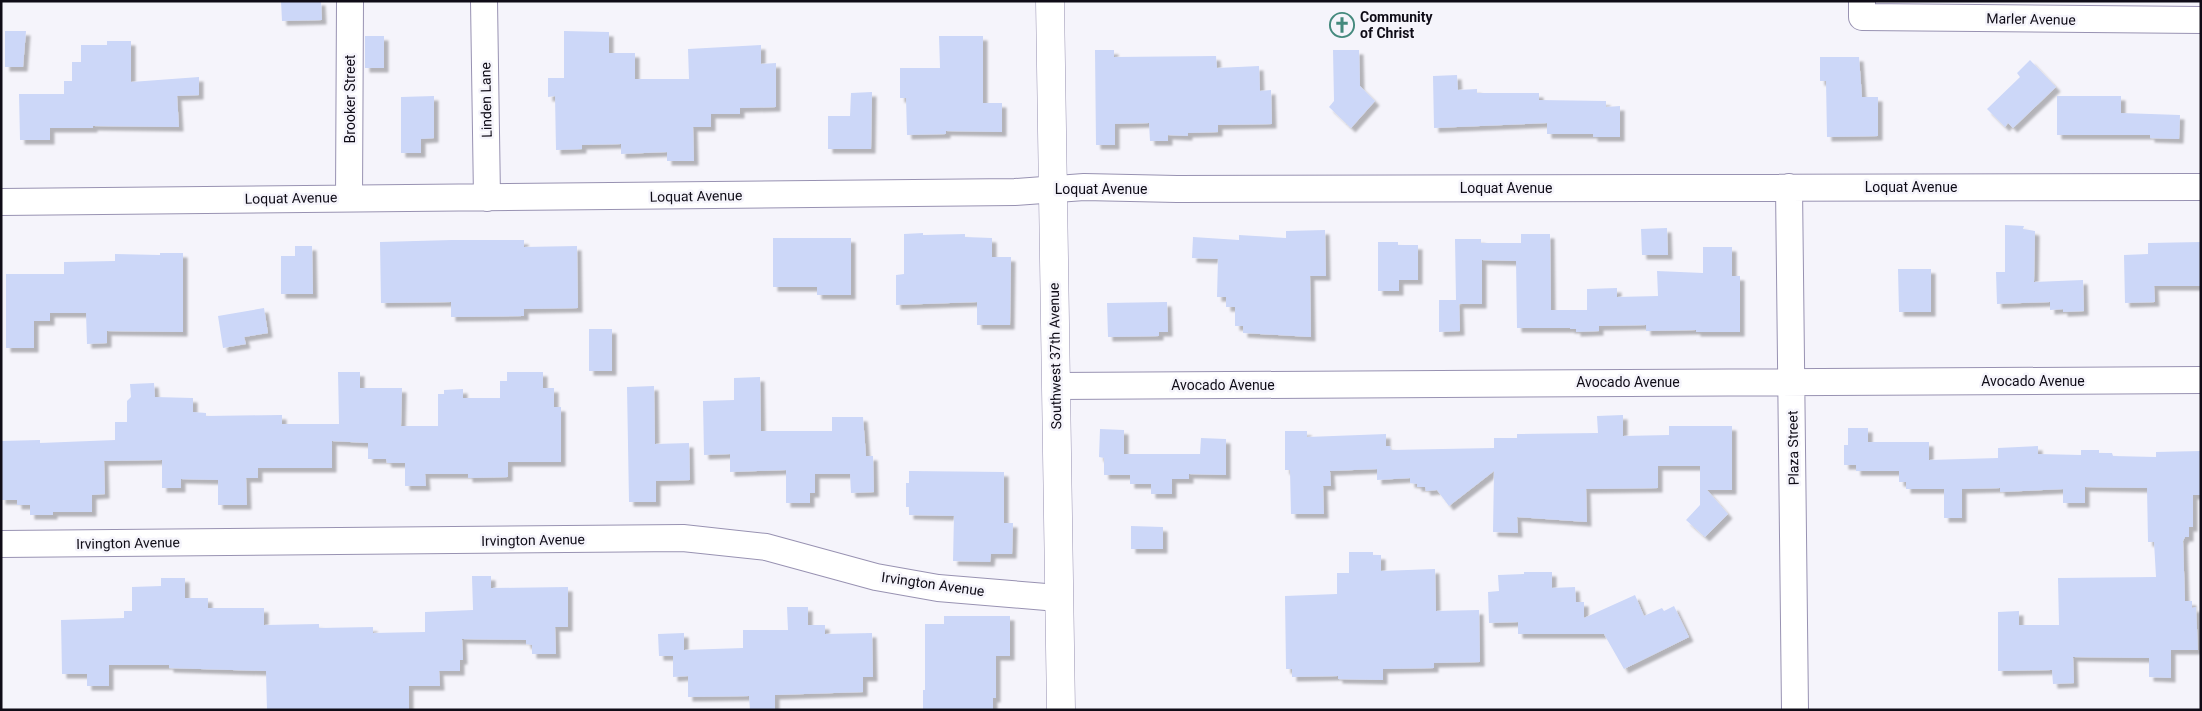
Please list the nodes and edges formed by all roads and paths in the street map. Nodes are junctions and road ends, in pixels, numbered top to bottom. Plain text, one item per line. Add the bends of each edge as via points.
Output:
1 (350, 1) edge
2 (484, 1) edge
3 (1050, 1) edge
4 (1862, 9) edge
5 (2201, 20) edge
6 (1790, 187) junction
7 (2201, 187) edge
8 (1053, 189) junction
9 (349, 198) junction
10 (487, 198) junction
11 (1, 202) edge
12 (2201, 380) edge
13 (1792, 381) junction
14 (1056, 386) junction
15 (1, 544) edge
16 (1058, 598) junction
17 (1061, 710) edge
18 (1796, 710) edge

1 - 9 street, Brooker Street
2 - 10 street, Linden Lane
3 - 8 main road, Southwest 37th Avenue
4 - 5 street, Marler Avenue
6 - 7 street, Loquat Avenue
6 - 8 street, Loquat Avenue via 1158,189 1084,186
6 - 13 street, Plaza Street
8 - 10 street, Loquat Avenue
8 - 14 main road, Southwest 37th Avenue
9 - 10 street, Loquat Avenue
9 - 11 street, Loquat Avenue
12 - 13 street, Avocado Avenue
13 - 14 street, Avocado Avenue
13 - 18 street, Plaza Street
14 - 16 main road, Southwest 37th Avenue
15 - 16 street, Irvington Avenue via 683,538 766,547 876,577 929,587
16 - 17 main road, Southwest 37th Avenue

